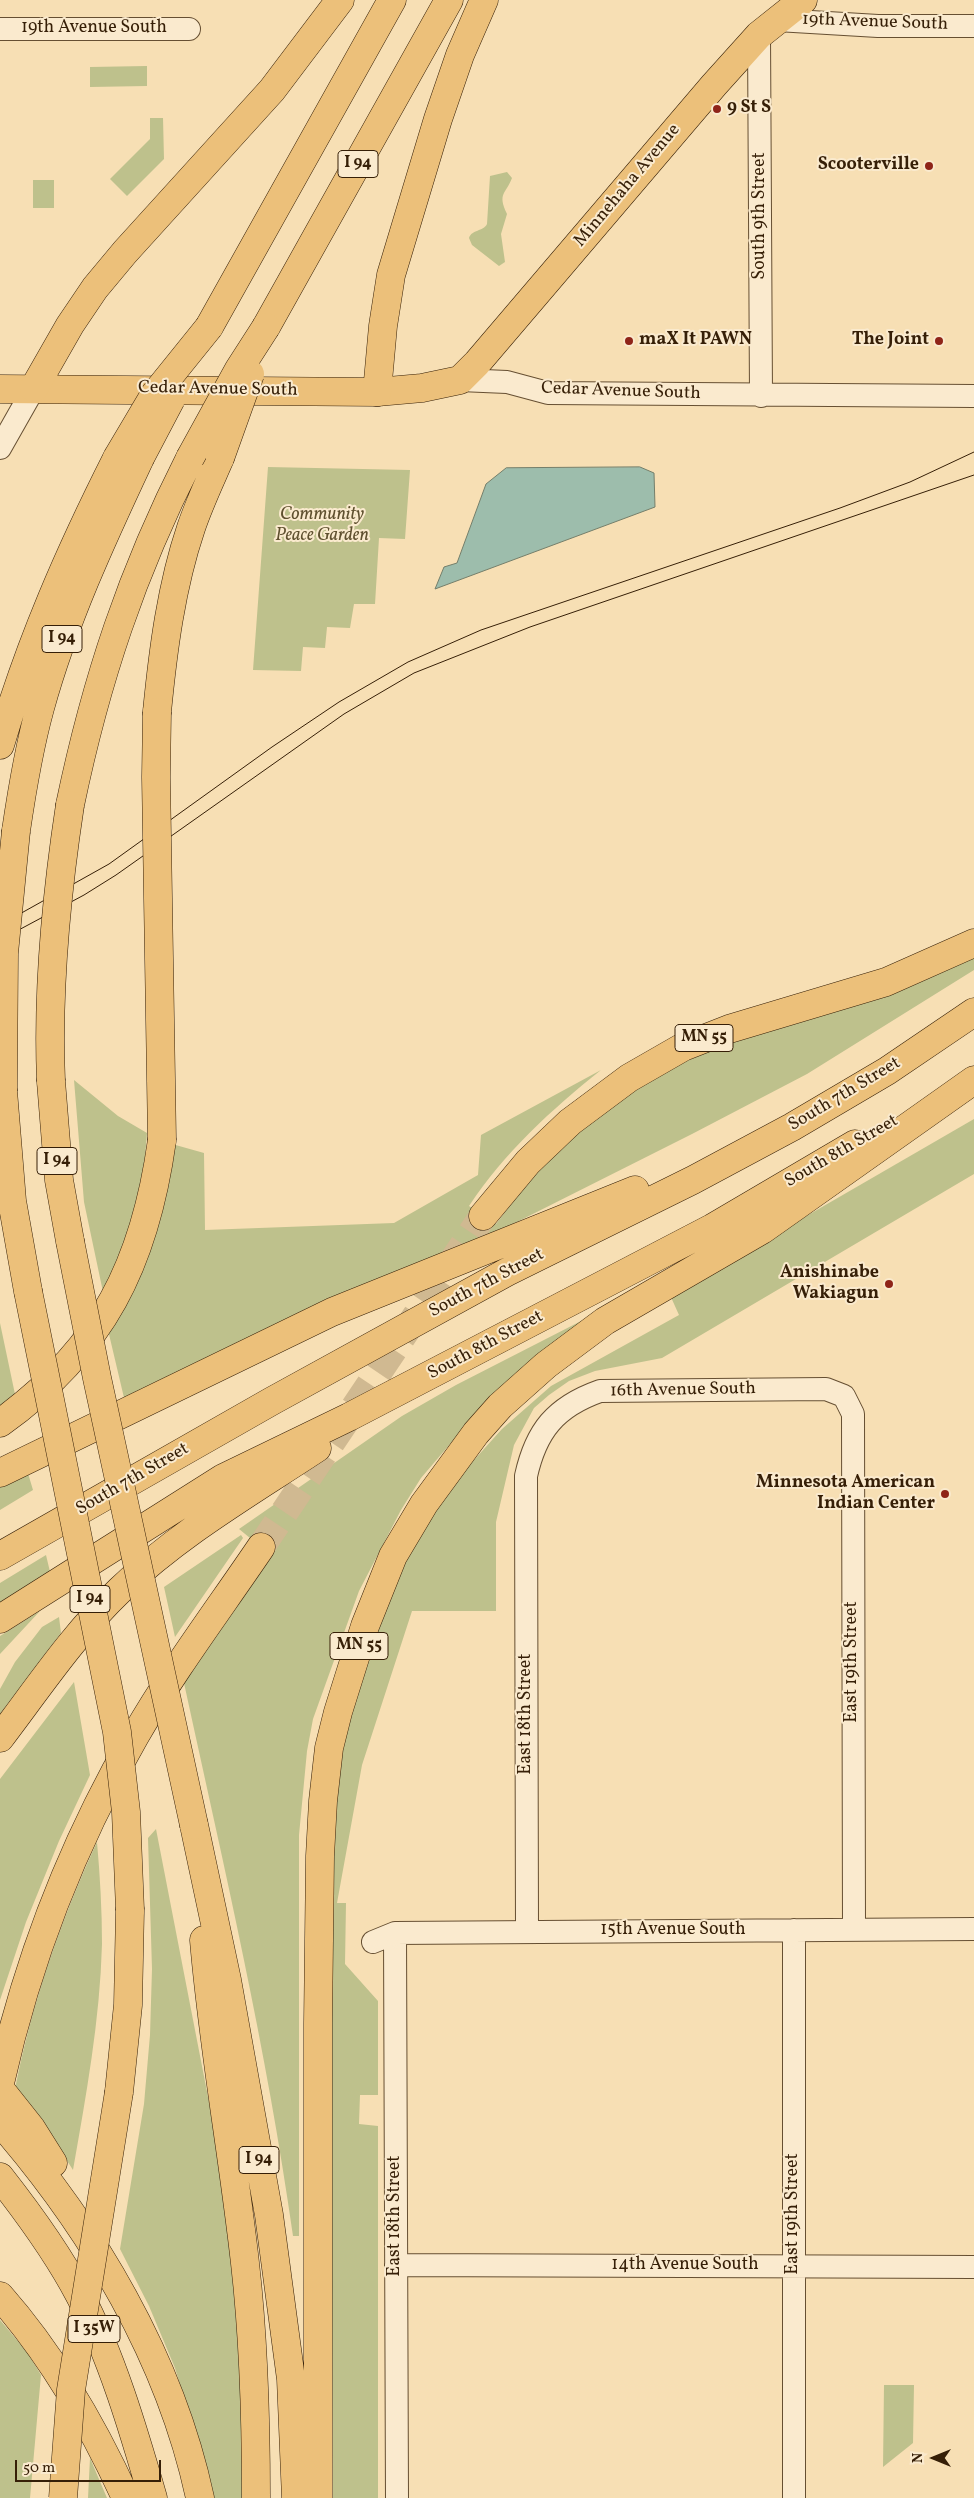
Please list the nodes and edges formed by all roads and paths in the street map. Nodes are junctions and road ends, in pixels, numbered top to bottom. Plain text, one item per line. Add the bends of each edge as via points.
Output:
1 (340, 0) edge
2 (392, 0) edge
3 (450, 0) edge
4 (484, 0) edge
5 (804, 0) edge
6 (974, 26) edge
7 (768, 28) junction
8 (0, 29) edge
9 (189, 29) dead end
10 (266, 328) junction
11 (460, 380) junction
12 (34, 388) junction
13 (0, 389) edge
14 (377, 392) junction
15 (761, 396) junction
16 (974, 396) edge
17 (0, 448) edge
18 (128, 458) junction
19 (0, 745) edge
20 (974, 943) edge
21 (974, 1012) edge
22 (974, 1075) edge
23 (974, 1080) edge
24 (792, 1127) junction
25 (483, 1216) tunnel mouth
26 (425, 1378) junction
27 (844, 1396) joint
28 (272, 1401) junction
29 (0, 1423) edge
30 (0, 1474) edge
31 (526, 1495) joint
32 (0, 1536) edge
33 (261, 1547) tunnel mouth
34 (0, 1556) edge
35 (0, 1618) edge
36 (0, 1738) edge
37 (194, 1825) junction
38 (974, 1929) edge
39 (794, 1930) junction
40 (854, 1930) junction
41 (526, 1932) junction
42 (395, 1933) junction
43 (373, 1942) dead end
44 (0, 2083) edge
45 (0, 2090) edge
46 (0, 2122) edge
47 (0, 2177) edge
48 (396, 2265) junction
49 (794, 2267) junction
50 (974, 2267) edge
51 (0, 2296) edge
52 (151, 2356) junction
53 (63, 2498) edge
54 (126, 2498) edge
55 (153, 2498) edge
56 (200, 2498) edge
57 (256, 2498) edge
58 (296, 2498) edge
59 (318, 2498) edge
60 (397, 2498) edge
61 (794, 2498) edge

1 - 12 main road via 272,90 96,288 70,325
2 - 18 main road, I 94, bridge via 210,327
3 - 10 main road, I 94
4 - 14 main road via 460,54 438,119 392,275
5 - 7 main road, Minnehaha Avenue
6 - 7 street, 19th Avenue South
7 - 11 main road, Minnehaha Avenue via 714,85
7 - 15 street, South 9th Street
8 - 9 street, 19th Avenue South
10 - 29 main road, bridge via 220,458 191,528 161,672 156,777 162,1140 155,1188 133,1261 111,1306 79,1350
10 - 37 main road, I 94, bridge via 239,369 167,502 124,604 96,696 70,805 52,955 51,1081 59,1180 97,1378
11 - 14 main road, Cedar Avenue South
11 - 15 street, Cedar Avenue South via 507,382 548,393
12 - 13 main road, Cedar Avenue South
12 - 14 main road, Cedar Avenue South
12 - 17 street
15 - 16 street, Cedar Avenue South
18 - 19 main road via 70,552 23,671
18 - 53 main road, I 94, bridge via 97,552 51,670 33,735 16,831 4,954 3,1091 12,1201 118,1741 129,1848 128,2006 119,2092 74,2364
20 - 25 main road, MN 55 via 886,982 729,1029 675,1052 629,1078 570,1122 528,1162
21 - 24 main road, South 7th Street via 887,1071
22 - 26 main road, South 8th Street via 712,1228
23 - 59 main road, MN 55 via 762,1230 604,1321 546,1366 500,1406 476,1433 434,1489 393,1556 365,1626 338,1712 329,1748 323,1801 318,2003
24 - 28 main road, South 7th Street via 507,1272
24 - 30 main road via 332,1312
26 - 35 main road, South 8th Street via 223,1478
26 - 36 main road via 157,1556 84,1630
27 - 31 street, 16th Avenue South via 826,1389 600,1391 579,1399 557,1414 543,1432 532,1452 526,1476
27 - 40 street, East 19th Street via 853,1414
28 - 32 main road
28 - 34 main road, South 7th Street
31 - 41 street, East 18th Street
33 - 44 main road via 152,1707 85,1835 50,1914 17,2015
37 - 57 main road via 209,2006 246,2274 252,2348
37 - 58 main road, I 94 via 227,1980 269,2215 291,2379
38 - 40 street, 15th Avenue South
39 - 40 street, 15th Avenue South
39 - 41 street, 15th Avenue South
39 - 49 street, East 19th Street
41 - 42 street, 15th Avenue South
42 - 43 street, 15th Avenue South
42 - 48 street, East 18th Street
45 - 52 main road via 31,2128 112,2263 136,2311
46 - 52 main road, I 35W via 48,2179 97,2252
47 - 55 main road, I 35W via 45,2238 80,2295 130,2420
48 - 49 street, 14th Avenue South
48 - 60 street, East 18th Street
49 - 50 street, 14th Avenue South
49 - 61 street, East 19th Street
51 - 54 main road via 44,2352 91,2428
52 - 56 main road, I 35W via 176,2412

